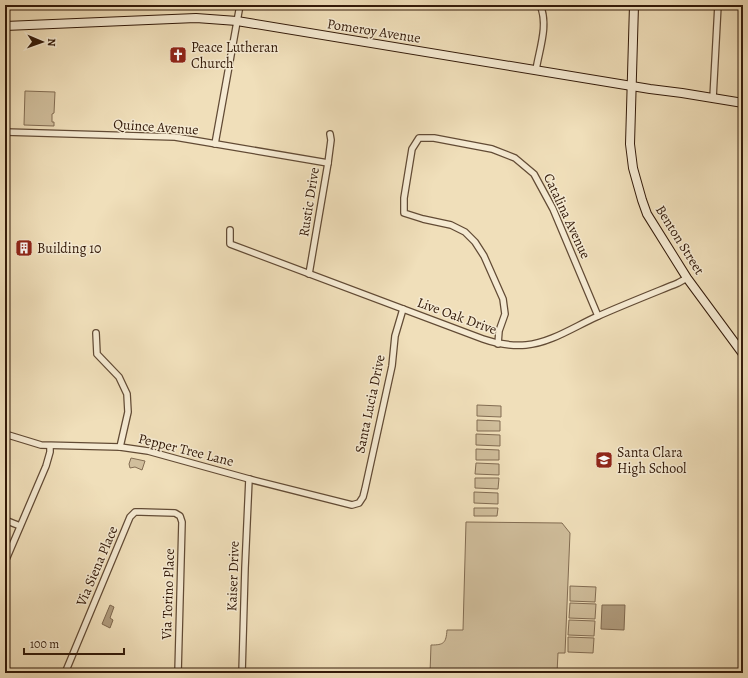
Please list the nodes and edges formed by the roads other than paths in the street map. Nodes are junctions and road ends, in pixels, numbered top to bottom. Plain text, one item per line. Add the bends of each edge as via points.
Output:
1 (240, 5) edge
2 (540, 5) edge
3 (634, 5) edge
4 (718, 5) edge
5 (237, 21) junction
6 (5, 26) edge
7 (536, 70) junction
8 (632, 86) junction
9 (713, 98) junction
10 (743, 103) edge
11 (5, 132) edge
12 (330, 134) dead end
13 (215, 144) junction
14 (328, 163) junction
15 (230, 230) dead end
16 (309, 274) junction
17 (687, 278) junction
18 (403, 309) junction
19 (598, 316) junction
20 (96, 333) dead end
21 (498, 344) junction
22 (743, 354) edge
23 (5, 434) edge
24 (50, 446) junction
25 (120, 447) junction
26 (249, 479) junction
27 (358, 503) joint
28 (180, 516) joint
29 (5, 520) edge
30 (20, 526) junction
31 (5, 562) edge
32 (65, 673) edge
33 (178, 673) edge
34 (242, 673) edge

1 - 5 street
2 - 7 street via 543,13 543,31
3 - 8 street, Benton Street
4 - 9 street
5 - 6 street, Pomeroy Avenue via 196,18
5 - 7 street, Pomeroy Avenue
5 - 13 street
7 - 8 street, Pomeroy Avenue
8 - 9 street, Pomeroy Avenue
8 - 17 street, Benton Street via 630,144 633,168 642,200 647,214
9 - 10 street, Pomeroy Avenue
11 - 13 street, Quince Avenue via 175,138
12 - 14 street, Rustic Drive
13 - 14 street, Quince Avenue
14 - 16 street, Rustic Drive
15 - 16 street, Live Oak Drive via 230,244
16 - 18 street, Live Oak Drive
17 - 19 street, Live Oak Drive
17 - 22 street, Benton Street
18 - 21 street, Live Oak Drive
18 - 27 street, Santa Lucia Drive via 395,336 392,366 365,489
19 - 21 street, Live Oak Drive via 538,343
19 - 21 street, Catalina Avenue via 552,209 534,174 515,158 492,149 434,138 419,138 412,149 404,213 451,225 465,232 475,242 503,299 505,314
20 - 25 street via 97,354 118,377 127,394 128,412
23 - 24 street, Pepper Tree Lane
24 - 25 street, Pepper Tree Lane
24 - 30 street via 46,466
25 - 26 street, Pepper Tree Lane via 148,451
26 - 27 street, Pepper Tree Lane via 352,504
26 - 34 street, Kaiser Drive
28 - 32 street, Via Siena Place via 176,513 135,512 130,517
28 - 33 street, Via Torino Place via 182,522
29 - 30 street
30 - 31 street

